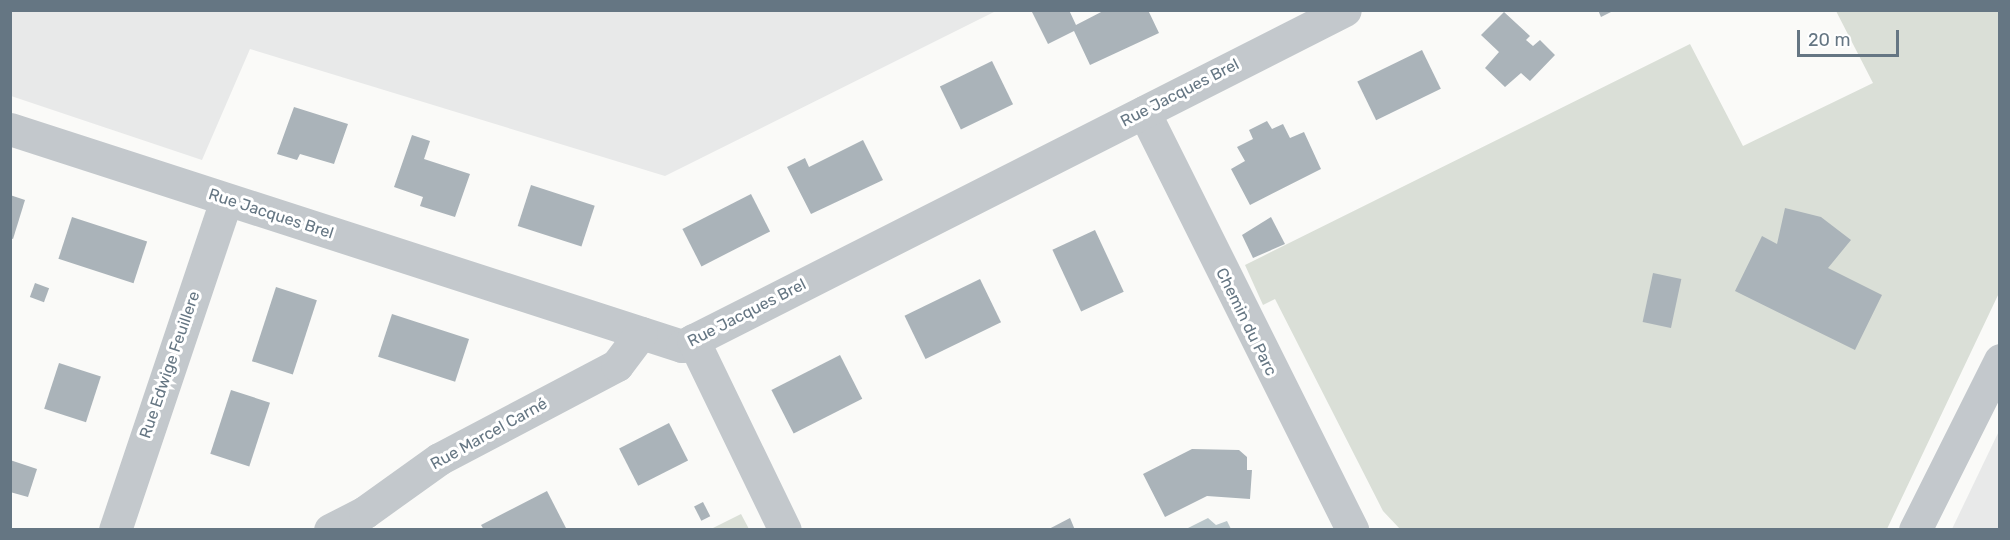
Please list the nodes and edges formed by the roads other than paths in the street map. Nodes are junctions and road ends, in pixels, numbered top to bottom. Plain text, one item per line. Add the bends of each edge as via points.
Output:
1 (1345, 10) edge
2 (1144, 111) junction
3 (10, 129) edge
4 (225, 200) junction
5 (641, 333) junction
6 (693, 340) junction
7 (2000, 360) edge
8 (115, 530) edge
9 (330, 530) edge
10 (785, 530) edge
11 (1353, 530) edge
12 (1915, 530) edge

1 - 2 street, Rue Jacques Brel
2 - 6 street, Rue Jacques Brel
2 - 11 street, Chemin du Parc
3 - 4 street, Rue Jacques Brel
4 - 5 street, Rue Jacques Brel
4 - 8 street, Rue Edwige Feuillere
5 - 6 street, Rue Jacques Brel via 682,346
5 - 9 street, Rue Marcel Carné via 617,365 439,459 366,512
6 - 10 street
7 - 12 street

